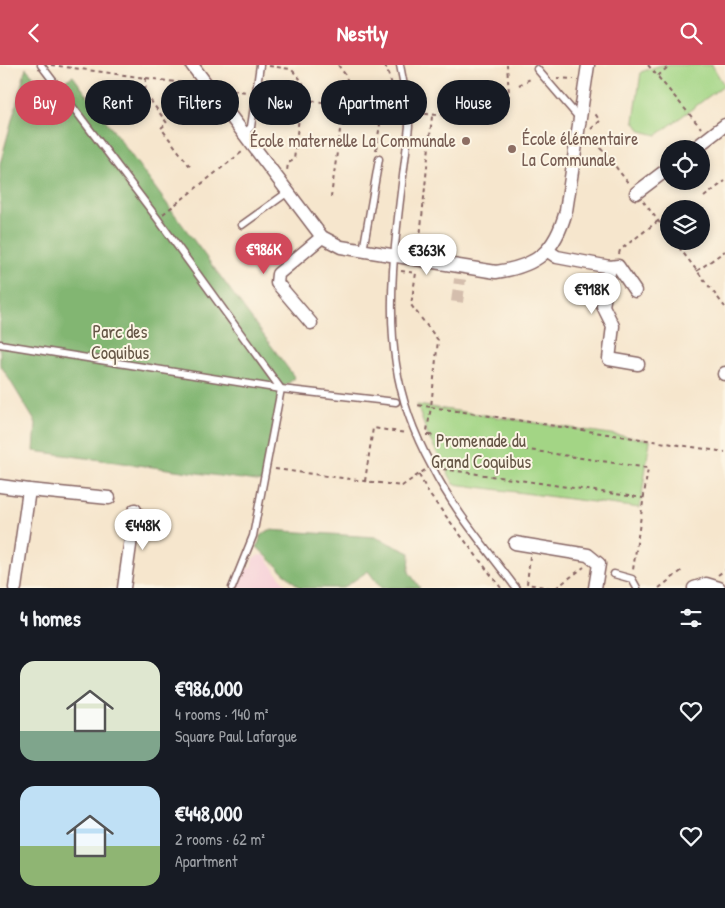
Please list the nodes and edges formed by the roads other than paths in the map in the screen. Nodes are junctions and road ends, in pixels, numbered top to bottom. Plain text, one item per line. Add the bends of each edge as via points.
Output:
1 (41, 65) edge
2 (192, 65) edge
3 (260, 65) edge
4 (400, 65) edge
5 (588, 65) edge
6 (536, 69) dead end
7 (580, 119) junction
8 (725, 125) edge
9 (244, 134) junction
10 (705, 140) edge
11 (379, 159) road end
12 (660, 175) edge
13 (288, 192) junction
14 (636, 193) dead end
15 (242, 225) dead end
16 (322, 237) junction
17 (363, 251) junction
18 (548, 251) junction
19 (395, 263) junction
20 (614, 267) junction
21 (635, 291) dead end
22 (311, 323) dead end
23 (0, 344) edge
24 (638, 364) dead end
25 (281, 389) junction
26 (396, 402) dead end
27 (0, 486) edge
28 (29, 490) junction
29 (109, 498) dead end
30 (135, 511) dead end
31 (515, 543) dead end
32 (614, 574) dead end
33 (15, 588) edge
34 (124, 588) edge
35 (232, 588) edge
36 (516, 588) edge
37 (595, 588) edge
38 (636, 588) edge
39 (694, 588) edge
40 (719, 588) edge

1 - 25 lane
2 - 9 street
3 - 9 lane via 252,127
4 - 19 lane via 409,126
5 - 7 street
6 - 7 lane
7 - 18 street via 566,211 561,229
8 - 10 street
9 - 13 street
11 - 17 lane
12 - 14 street
13 - 15 lane
13 - 16 street
16 - 17 street via 341,247
16 - 22 street via 278,274 276,283
17 - 19 street
18 - 19 street via 518,269 496,272 461,273
18 - 20 street via 557,257
19 - 36 lane via 392,321 396,364 409,416 431,466 471,529
20 - 21 street
20 - 24 street via 603,306 613,326 609,359
23 - 25 lane
25 - 26 lane
25 - 35 lane via 254,536
27 - 28 street
28 - 29 street
28 - 33 street
30 - 34 street
31 - 37 street via 588,555 598,564
32 - 38 lane via 632,579
39 - 40 street via 706,584

